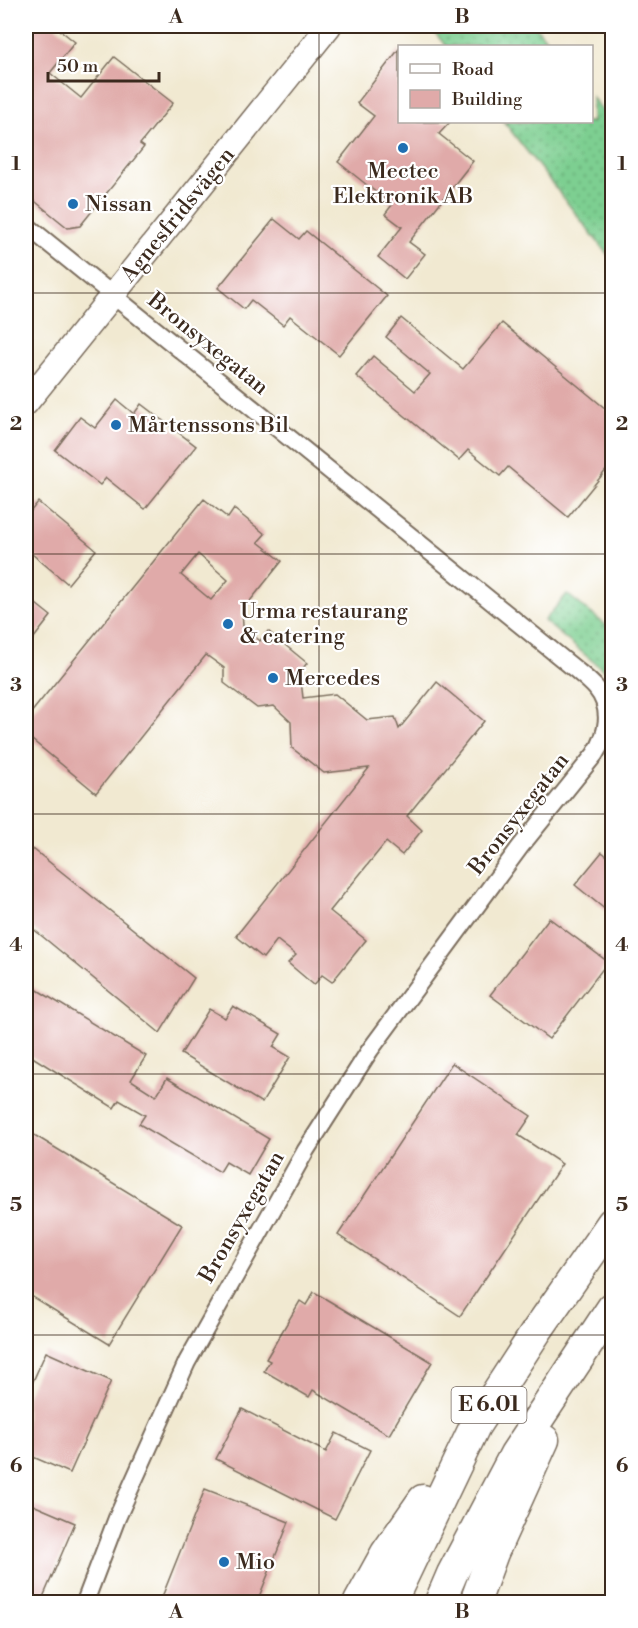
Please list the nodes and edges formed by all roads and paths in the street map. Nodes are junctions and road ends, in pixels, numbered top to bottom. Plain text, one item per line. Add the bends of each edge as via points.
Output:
1 (329, 26) edge
2 (26, 225) edge
3 (112, 296) junction
4 (26, 403) edge
5 (612, 1223) edge
6 (612, 1308) edge
7 (592, 1339) junction
8 (475, 1426) junction
9 (85, 1602) edge
10 (359, 1602) edge
11 (391, 1602) edge
12 (440, 1602) edge
13 (475, 1602) edge

1 - 3 main road, Agnesfridsvägen
2 - 3 street, Bronsyxegatan
3 - 4 main road, Agnesfridsvägen
3 - 9 street, Bronsyxegatan via 597,688 607,713 607,728 595,754 520,847 370,1050 306,1150 191,1355 117,1518
5 - 8 highway, E 6.01
6 - 7 highway, E 6.01
7 - 12 highway, E 6.01 via 516,1454
7 - 13 highway via 516,1501
8 - 10 highway via 386,1553
8 - 11 highway, E 6.01

